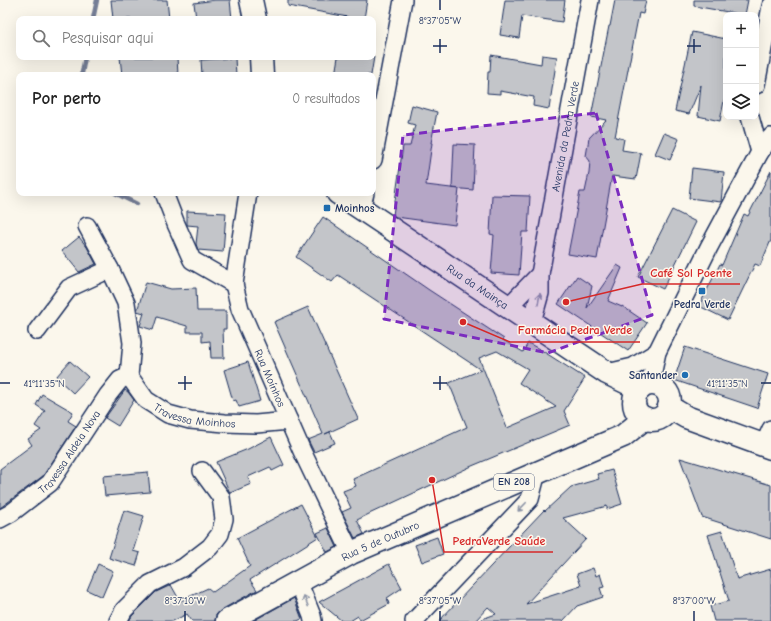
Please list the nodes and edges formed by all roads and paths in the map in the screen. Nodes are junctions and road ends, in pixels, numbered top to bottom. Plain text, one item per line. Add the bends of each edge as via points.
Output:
1 (251, 0) edge
2 (403, 0) edge
3 (590, 0) edge
4 (771, 6) edge
5 (254, 16) edge
6 (261, 60) edge
7 (766, 62) edge
8 (262, 72) edge
9 (756, 84) edge
10 (751, 120) edge
11 (771, 136) edge
12 (376, 142) edge
13 (760, 152) junction
14 (165, 196) edge
15 (248, 196) edge
16 (347, 196) edge
17 (363, 201) edge
18 (87, 226) dead end
19 (110, 269) junction
20 (540, 274) junction
21 (234, 284) junction
22 (508, 307) junction
23 (532, 322) junction
24 (38, 331) dead end
25 (657, 352) junction
26 (607, 373) junction
27 (129, 376) junction
28 (645, 387) junction
29 (669, 407) junction
30 (645, 418) junction
31 (290, 421) junction
32 (769, 441) edge
33 (202, 471) dead end
34 (536, 472) junction
35 (0, 519) edge
36 (351, 553) junction
37 (298, 581) junction
38 (118, 621) edge
39 (227, 621) edge
40 (313, 621) edge
41 (414, 621) edge

1 - 5 main road
2 - 12 street
3 - 20 street, Avenida da Pedra Verde
4 - 7 street
6 - 8 main road
7 - 9 street
10 - 13 street
11 - 13 street
13 - 25 street
14 - 21 street via 192,260
15 - 21 street, Rua Moínhos
16 - 17 main road, Rua da Mainça
17 - 22 main road, Rua da Mainça
18 - 19 street
19 - 24 street via 69,288
19 - 27 street via 126,303 132,343
20 - 22 street
23 -> 20 street, Avenida da Pedra Verde via 540,293
21 - 31 street, Rua Moínhos via 240,309
22 - 23 main road, Rua da Mainça
23 - 26 main road, Rua da Mainça
25 - 26 street via 633,367
25 - 28 street
26 - 28 main road, Rua da Mainça
27 - 31 street, Travessa Moinhos via 146,400 168,414 190,420 240,424
27 - 35 street, Travessa Aldeia Nova via 120,380 108,395 50,483
28 - 29 main road via 656,385 665,390 670,401
28 - 30 main road via 636,394 634,404 640,415
29 - 30 main road via 657,419
29 - 32 main road via 686,417
30 - 34 main road, Rua 5 de Outubro / EN 208 via 623,436
31 - 36 street, Rua Moínhos via 302,452
33 - 38 street via 221,497 224,519 220,534 210,547 184,567 150,584 124,610
34 - 36 main road, Rua 5 de Outubro / EN 208
34 -> 41 street via 530,499
36 - 37 main road, Rua 5 de Outubro / EN 208
37 - 39 main road, Rua 5 de Outubro / EN 208
40 -> 37 street

